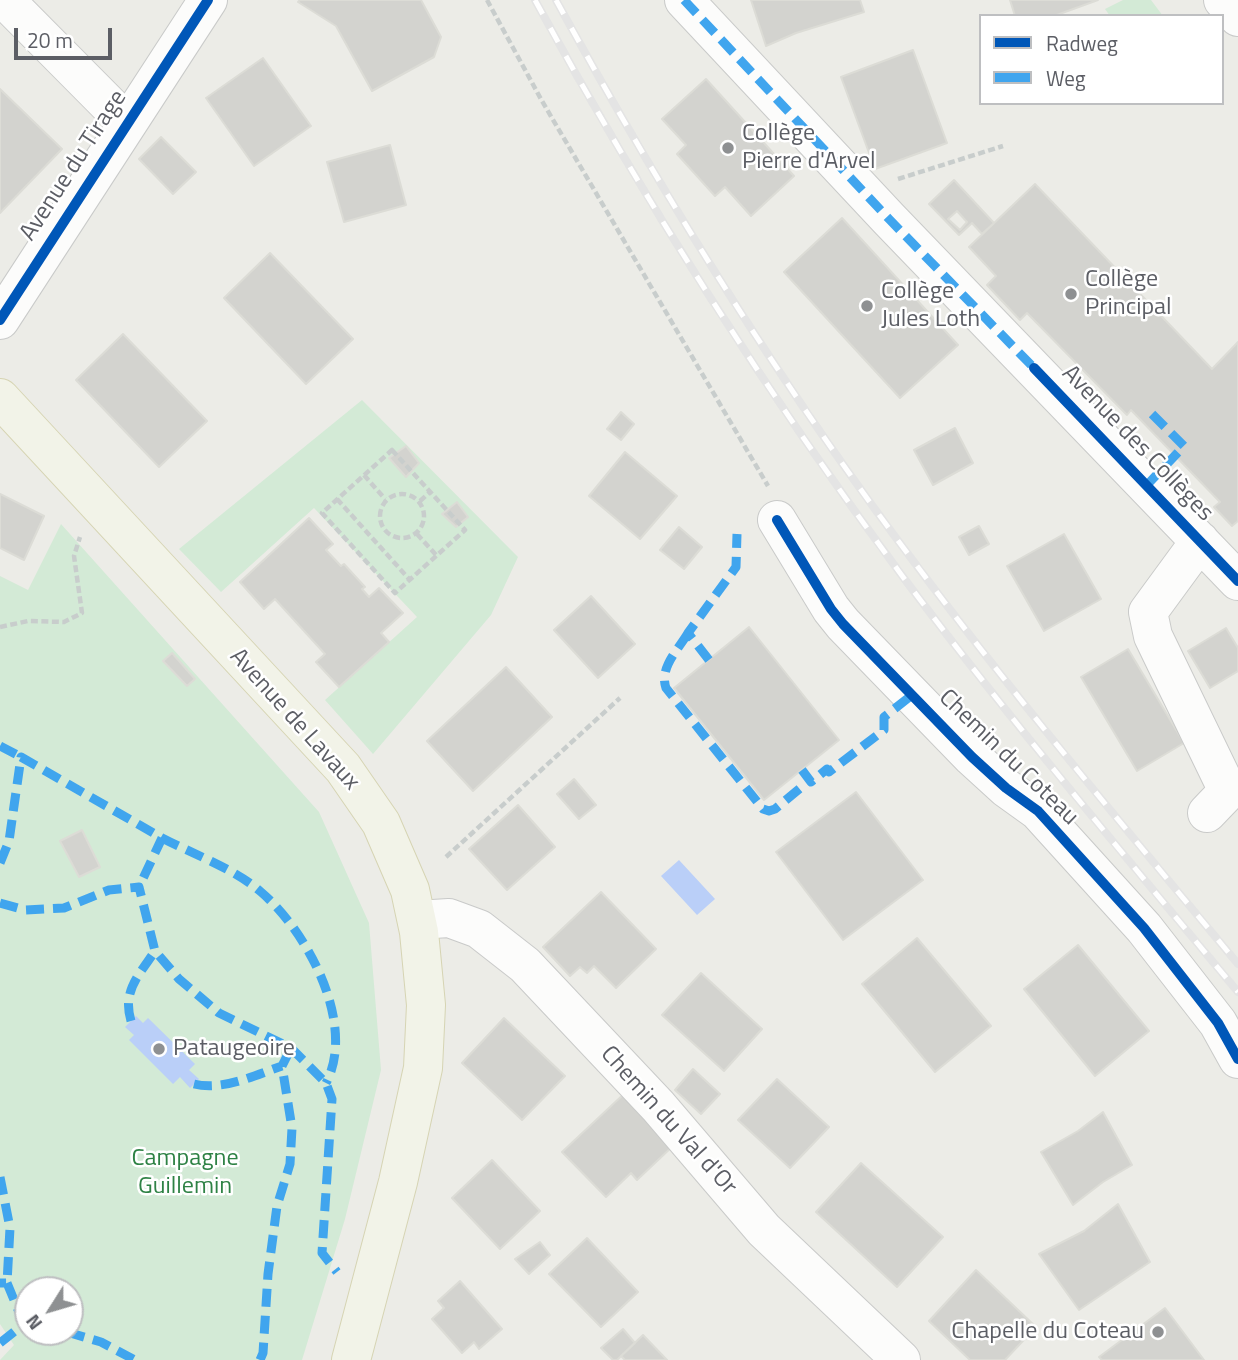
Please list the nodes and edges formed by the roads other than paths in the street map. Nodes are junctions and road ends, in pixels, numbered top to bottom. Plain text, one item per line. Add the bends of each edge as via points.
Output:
1 (5, 0) edge
2 (208, 0) edge
3 (684, 0) edge
4 (1223, 0) edge
5 (1238, 17) edge
6 (127, 123) junction
7 (0, 320) edge
8 (0, 398) edge
9 (777, 520) road end
10 (1200, 541) junction
11 (1238, 581) edge
12 (1207, 813) dead end
13 (417, 920) junction
14 (1238, 1059) edge
15 (351, 1360) edge
16 (901, 1360) edge

1 - 6 street
2 - 6 street, Avenue du Tirage
3 - 10 street, Avenue des Collèges
4 - 5 street
6 - 7 street, Avenue du Tirage
8 - 13 main road, Avenue de Lavaux via 343,768 381,823 410,890
9 - 14 street, Chemin du Coteau via 843,624 972,757 1038,811 1144,928 1217,1023
10 - 11 street, Avenue des Collèges
10 - 12 street via 1148,612 1153,636 1228,791
13 - 15 main road, Avenue de Lavaux via 426,1005 423,1068
13 - 16 street, Chemin du Val d'Or via 449,918 479,929 524,965 658,1106 764,1230

